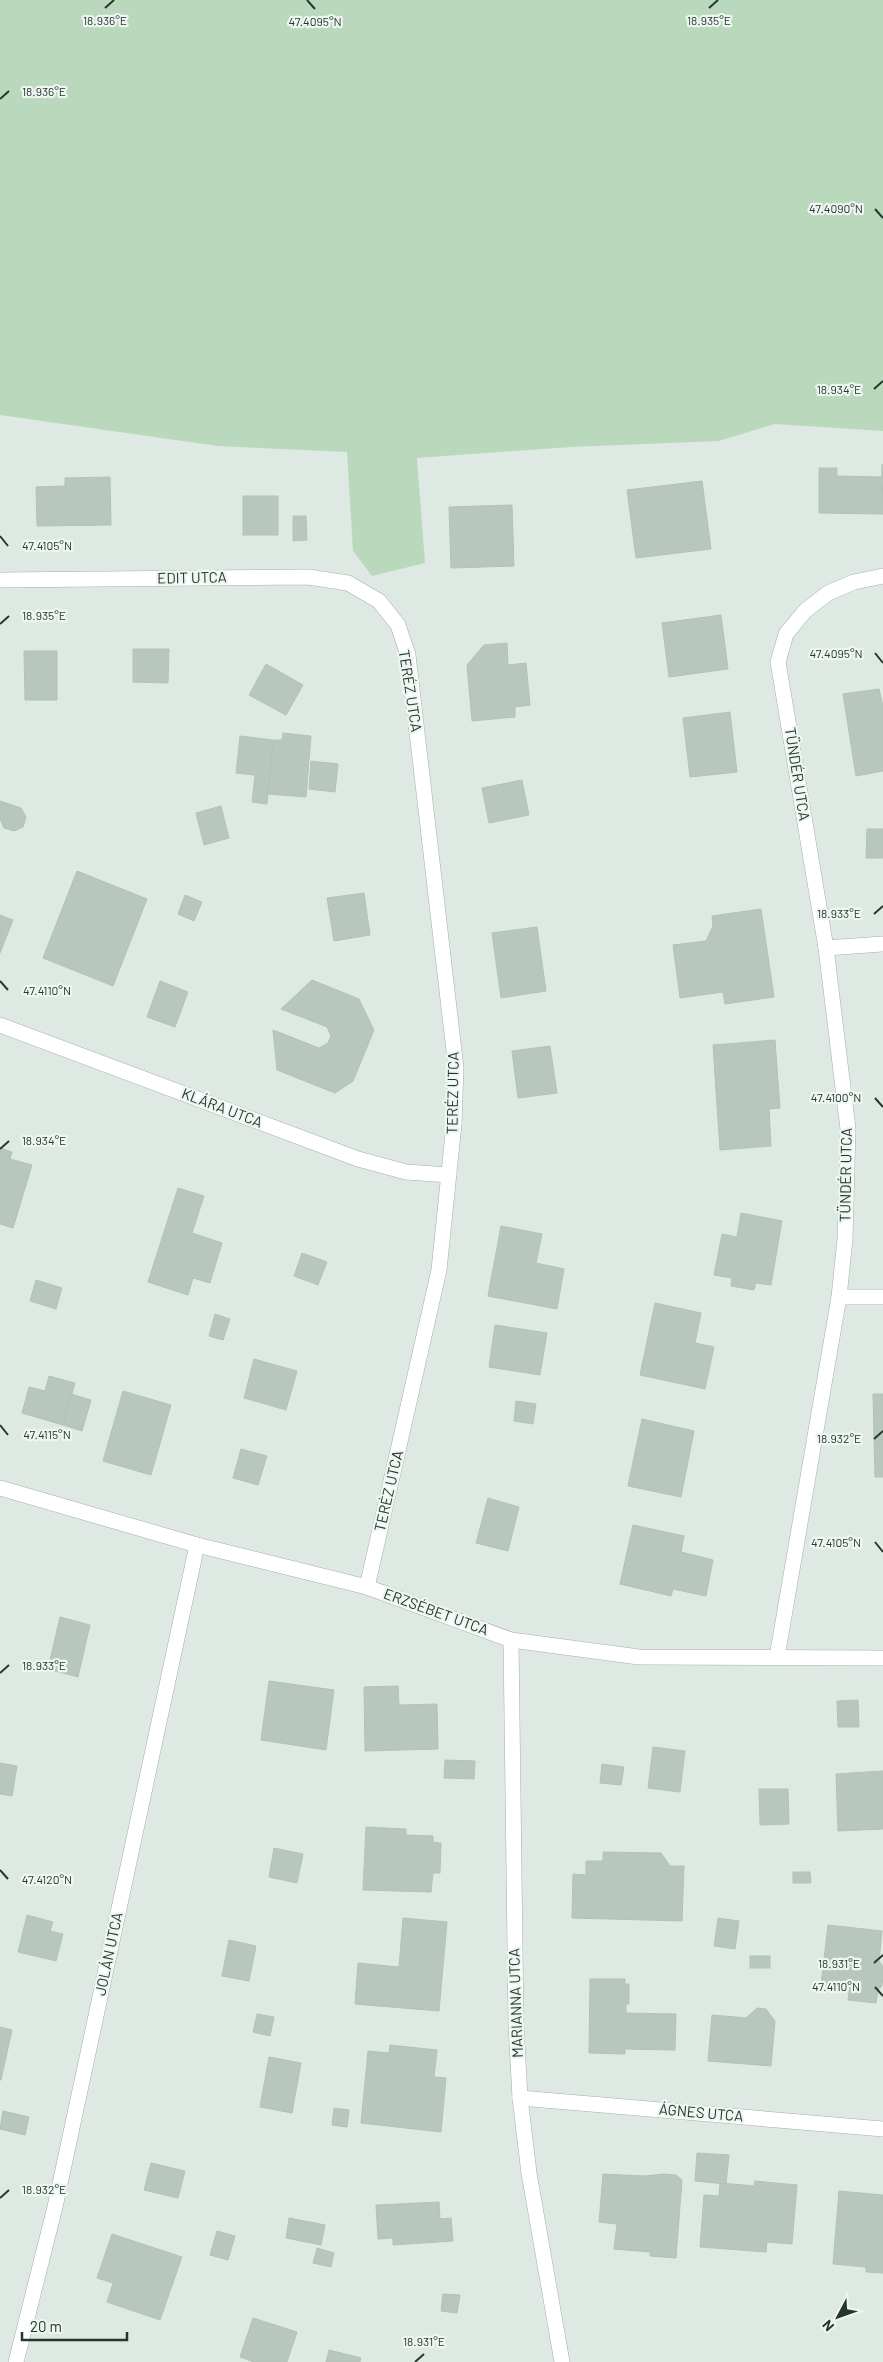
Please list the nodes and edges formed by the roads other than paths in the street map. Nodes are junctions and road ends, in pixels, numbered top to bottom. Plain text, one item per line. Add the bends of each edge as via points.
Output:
1 (883, 576) edge
2 (0, 580) edge
3 (379, 601) joint
4 (883, 944) edge
5 (826, 948) junction
6 (0, 1025) edge
7 (449, 1175) junction
8 (838, 1297) junction
9 (883, 1298) edge
10 (0, 1488) edge
11 (197, 1545) junction
12 (367, 1587) junction
13 (511, 1640) junction
14 (777, 1657) junction
15 (883, 1658) edge
16 (520, 2098) junction
17 (883, 2129) edge
18 (16, 2362) edge
19 (562, 2362) edge

1 - 5 street, TÜNDÉR UTCA via 854,582 828,593 805,610 786,634 778,662
2 - 3 street, EDIT UTCA via 308,577 348,583
3 - 7 street, TERÉZ UTCA via 398,625 408,656 456,1068
4 - 5 street
5 - 8 street, TÜNDÉR UTCA via 848,1129 845,1239
6 - 7 street, KLÁRA UTCA via 358,1159 406,1172
7 - 12 street, TERÉZ UTCA via 439,1270
8 - 9 street
8 - 14 street, TÜNDÉR UTCA
10 - 11 street, ERZSÉBET UTCA
11 - 12 street, ERZSÉBET UTCA
11 - 18 street, JOLÁN UTCA via 55,2207
12 - 13 street, ERZSÉBET UTCA
13 - 14 street, ERZSÉBET UTCA via 639,1657
13 - 16 street, MARIANNA UTCA via 516,2024
14 - 15 street, ERZSÉBET UTCA
16 - 17 street, ÁGNES UTCA
16 - 19 street, MARIANNA UTCA via 529,2173

